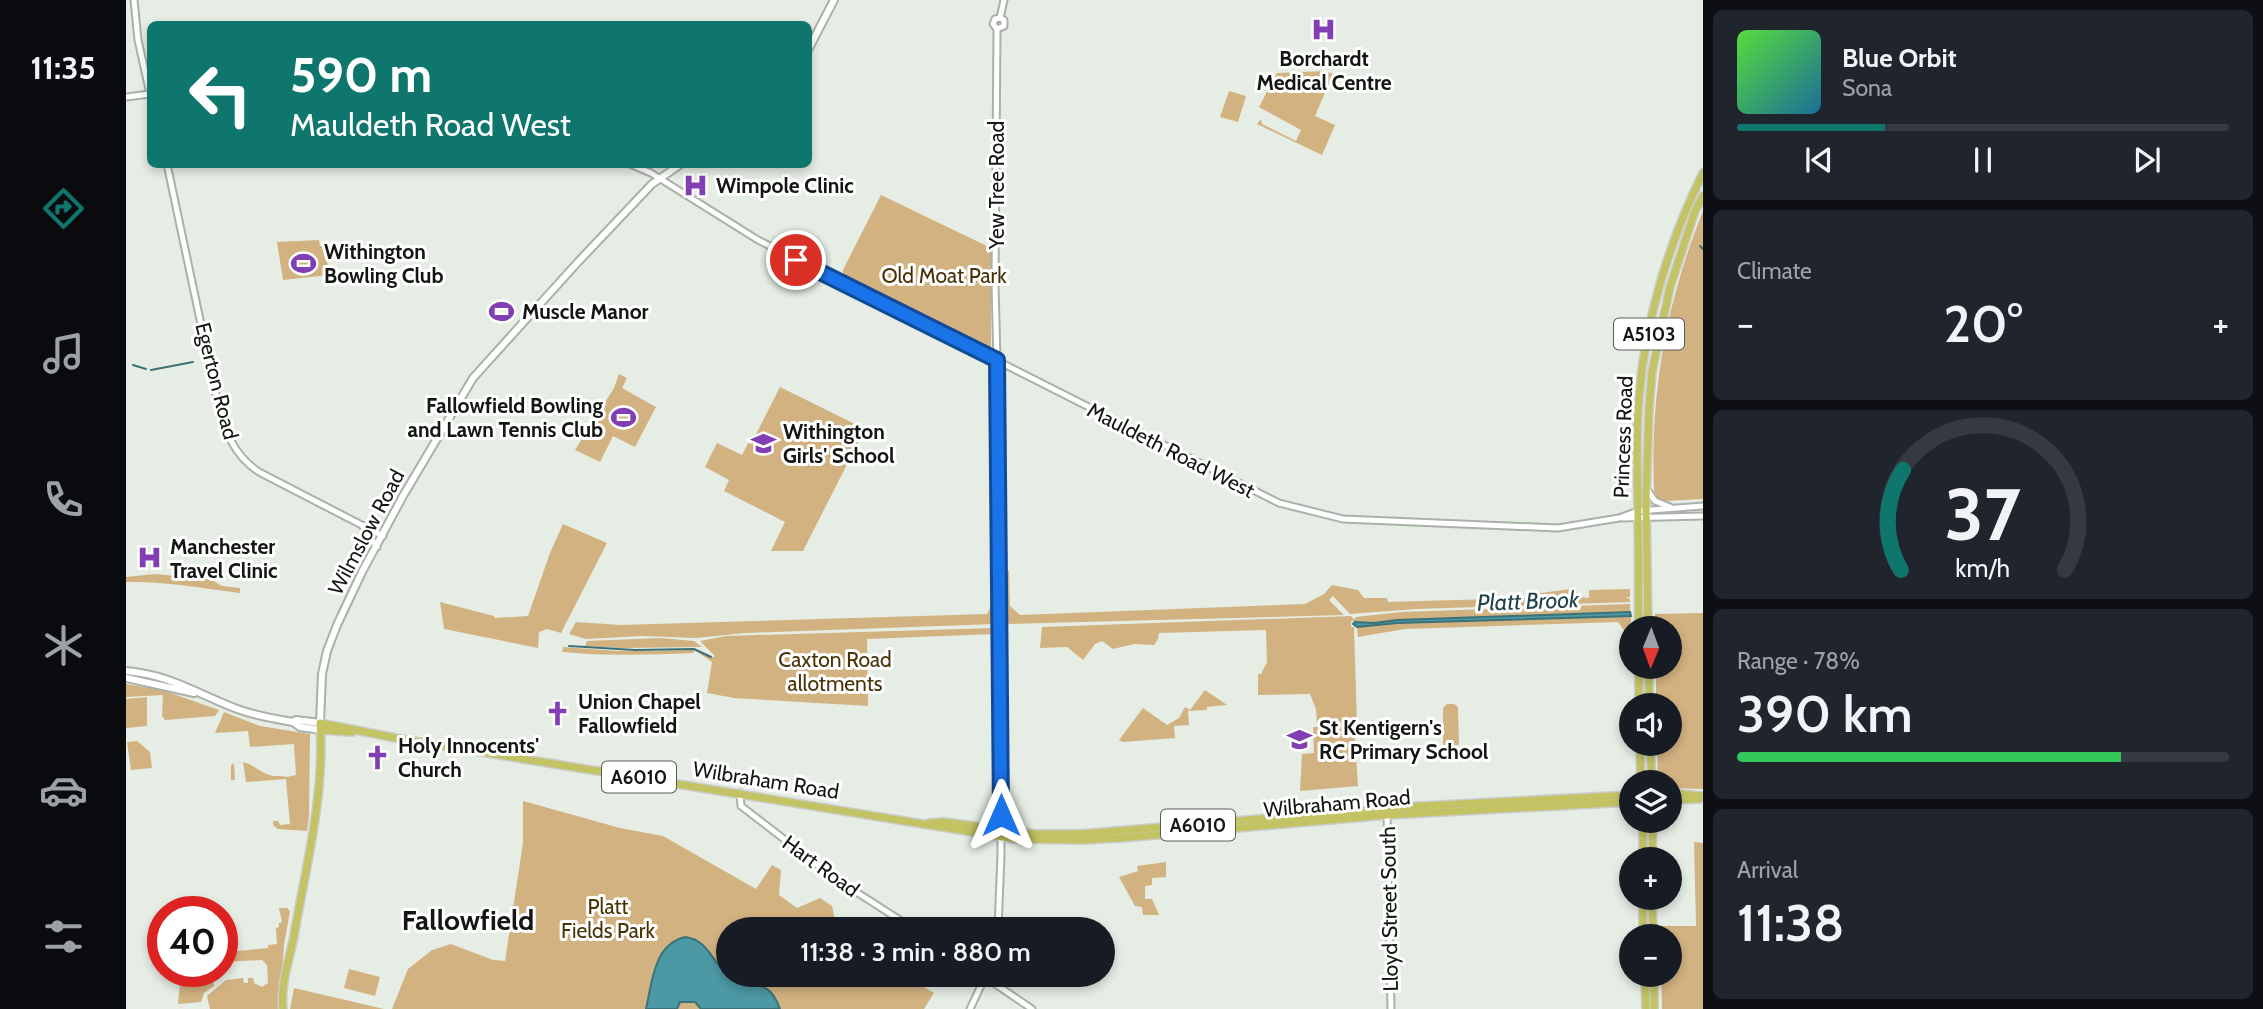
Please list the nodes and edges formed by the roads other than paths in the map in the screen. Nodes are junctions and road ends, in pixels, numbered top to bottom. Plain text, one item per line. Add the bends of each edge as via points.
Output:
1 (134, 0) edge
2 (834, 0) edge
3 (1004, 0) edge
4 (812, 42) edge
5 (147, 80) edge
6 (147, 94) edge
7 (126, 97) edge
8 (168, 168) edge
9 (638, 168) edge
10 (675, 168) edge
11 (1703, 173) edge
12 (659, 178) junction
13 (1703, 196) edge
14 (997, 360) junction
15 (1647, 489) junction
16 (1703, 506) edge
17 (1673, 508) junction
18 (1642, 514) junction
19 (1703, 516) edge
20 (363, 527) junction
21 (383, 536) junction
22 (377, 547) junction
23 (1638, 616) edge
24 (1648, 616) edge
25 (126, 671) edge
26 (126, 678) edge
27 (210, 696) junction
28 (320, 727) junction
29 (740, 793) junction
30 (1682, 794) edge
31 (1619, 796) edge
32 (1703, 797) edge
33 (1682, 799) edge
34 (1619, 802) edge
35 (1387, 812) junction
36 (1001, 835) junction
37 (896, 917) edge
38 (999, 917) edge
39 (980, 987) edge
40 (1002, 987) edge
41 (1645, 987) edge
42 (1654, 987) edge
43 (283, 1009) edge
44 (970, 1009) edge
45 (1032, 1009) edge
46 (1391, 1009) edge
47 (1646, 1009) edge
48 (1654, 1009) edge

1 - 5 street
2 - 4 main road
3 - 14 street, Yew Tree Road via 1000,18 1004,26 997,29
6 - 7 street
8 - 20 street, Egerton Road via 230,442 259,472
9 - 12 street, Mauldeth Road West
10 - 12 main road, Wilmslow Road
11 - 18 highway, Princess Road / A5103 via 1674,243 1649,332 1635,453
12 - 14 street, Mauldeth Road West via 758,240
12 - 21 main road, Wilmslow Road via 473,378
13 - 15 highway, Princess Road / A5103 via 1670,287 1659,334 1650,395
14 - 18 street, Mauldeth Road West via 1265,498 1320,515 1358,521 1558,528
14 - 36 street, Yew Tree Road
15 - 17 street via 1655,501
15 - 18 highway, Princess Road / A5103
16 - 17 street, Mauldeth Road West
17 - 18 street, Mauldeth Road West
18 - 19 street, Mauldeth Road West
18 - 23 highway, Princess Road / A5103
18 - 24 highway, Princess Road / A5103
20 - 21 street, Egerton Road
20 - 22 street, Egerton Road
21 - 22 main road, Wilmslow Road
22 - 28 main road, Wilmslow Road via 327,652 320,686
25 - 27 main road via 172,680
26 - 27 main road
27 - 28 main road via 240,710
28 - 29 highway, Wilbraham Road / A6010
28 - 43 highway, Wilmslow Road via 316,819 287,962
29 - 36 highway, Wilbraham Road / A6010 via 922,823 944,822
29 - 37 street, Hart Road via 741,806 758,821
30 - 32 highway
31 - 35 highway, Wilbraham Road / A6010
32 - 33 highway
34 - 35 highway, Wilbraham Road / A6010
35 - 36 highway, Wilbraham Road / A6010 via 1061,841
35 - 46 street, Lloyd Street South
36 - 38 street, Yew Tree Road
39 - 44 street
40 - 45 street
41 - 47 highway
42 - 48 highway

